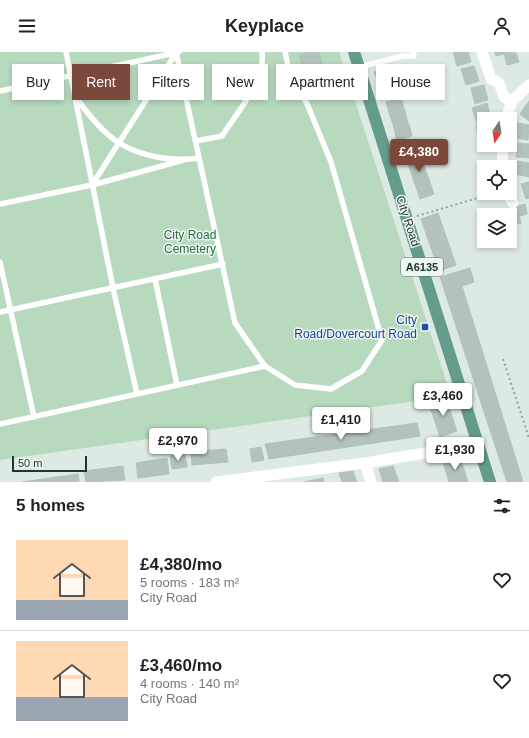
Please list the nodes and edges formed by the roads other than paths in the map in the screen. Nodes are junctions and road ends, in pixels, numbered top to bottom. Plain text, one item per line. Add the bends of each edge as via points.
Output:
1 (177, 52) edge
2 (262, 52) edge
3 (285, 52) edge
4 (354, 52) edge
5 (413, 52) edge
6 (482, 52) edge
7 (67, 53) edge
8 (124, 64) edge
9 (358, 64) edge
10 (368, 65) edge
11 (72, 76) joint
12 (529, 85) edge
13 (0, 91) edge
14 (368, 95) edge
15 (77, 100) edge
16 (78, 100) edge
17 (512, 101) junction
18 (508, 112) edge
19 (196, 140) junction
20 (119, 143) junction
21 (199, 158) junction
22 (184, 160) junction
23 (92, 185) junction
24 (0, 204) edge
25 (0, 262) edge
26 (223, 264) junction
27 (155, 278) junction
28 (113, 288) junction
29 (10, 310) junction
30 (0, 312) edge
31 (265, 366) junction
32 (177, 385) junction
33 (137, 394) junction
34 (34, 417) junction
35 (0, 424) edge
36 (479, 444) junction
37 (365, 463) junction
38 (216, 482) edge
39 (371, 482) edge
40 (490, 482) edge

1 - 8 lane
1 - 19 lane
1 - 20 lane
2 - 19 lane via 263,62 259,79 222,136
3 - 31 lane via 288,66 331,162 382,340 362,371 331,389 295,385
4 - 9 main road, City Road / A6135
5 - 10 lane via 414,56 403,56
6 - 17 street via 491,79 499,83 504,97
7 - 11 lane
11 - 13 lane
12 - 17 street
14 - 36 main road, City Road / A6135
15 - 23 lane
16 - 20 lane via 93,120
17 - 18 street
19 - 21 lane
20 - 22 lane via 141,153
20 - 23 lane
21 - 22 lane
21 - 26 lane
22 - 23 lane
23 - 24 lane
23 - 28 lane
25 - 29 lane
26 - 27 lane
26 - 31 lane via 236,323
27 - 28 lane
27 - 32 lane
28 - 29 lane
28 - 33 lane
29 - 30 lane
29 - 34 lane
31 - 32 lane
32 - 33 lane
33 - 34 lane
34 - 35 lane
36 - 37 street
36 - 40 main road, City Road / A6135
37 - 38 street
37 - 39 street

